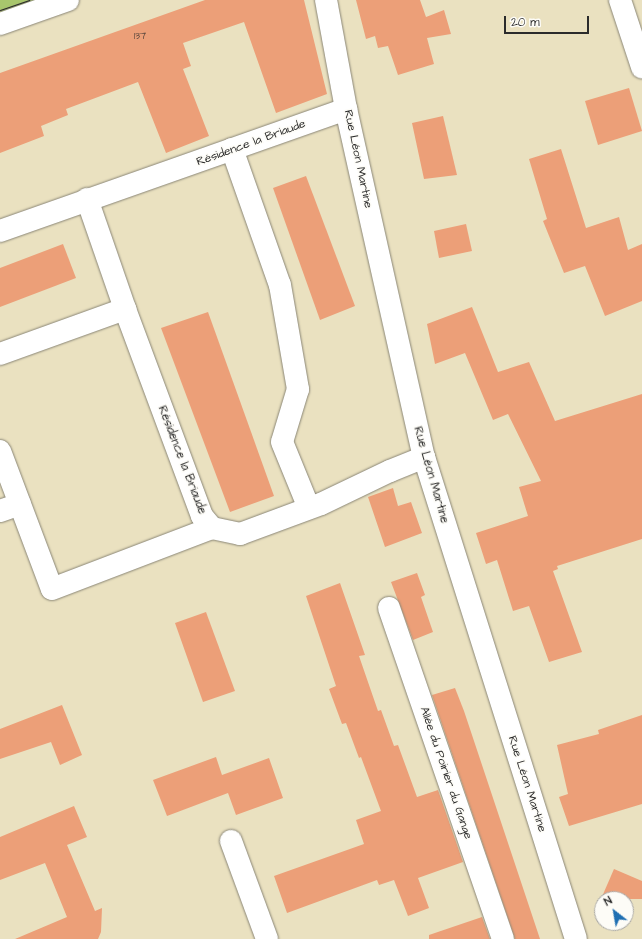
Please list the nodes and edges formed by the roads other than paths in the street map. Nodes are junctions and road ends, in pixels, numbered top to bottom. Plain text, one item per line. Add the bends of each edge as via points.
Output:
1 (68, 0) edge
2 (326, 0) edge
3 (620, 0) edge
4 (0, 24) edge
5 (642, 67) edge
6 (346, 109) junction
7 (232, 149) junction
8 (87, 199) junction
9 (0, 231) edge
10 (125, 309) junction
11 (0, 354) edge
12 (0, 451) edge
13 (424, 457) junction
14 (20, 504) junction
15 (309, 508) junction
16 (0, 511) edge
17 (212, 528) junction
18 (389, 608) dead end
19 (231, 841) dead end
20 (267, 939) edge
21 (503, 939) edge
22 (576, 939) edge

1 - 4 street
2 - 6 street, Rue Léon Martine
3 - 5 street
6 - 7 street, Résidence la Briaude
6 - 13 street, Rue Léon Martine
7 - 8 street, Résidence la Briaude
7 - 15 street via 280,285 298,389 282,442
8 - 9 street, Résidence la Briaude
8 - 10 street, Résidence la Briaude
10 - 11 street
10 - 17 street, Résidence la Briaude via 202,516
12 - 14 street
13 - 15 street, Résidence la Briaude
13 - 22 street, Rue Léon Martine
14 - 16 street
14 - 17 street via 52,589
15 - 17 street, Résidence la Briaude via 240,534
18 - 21 street, Allée du Poirier du Gange
19 - 20 street

